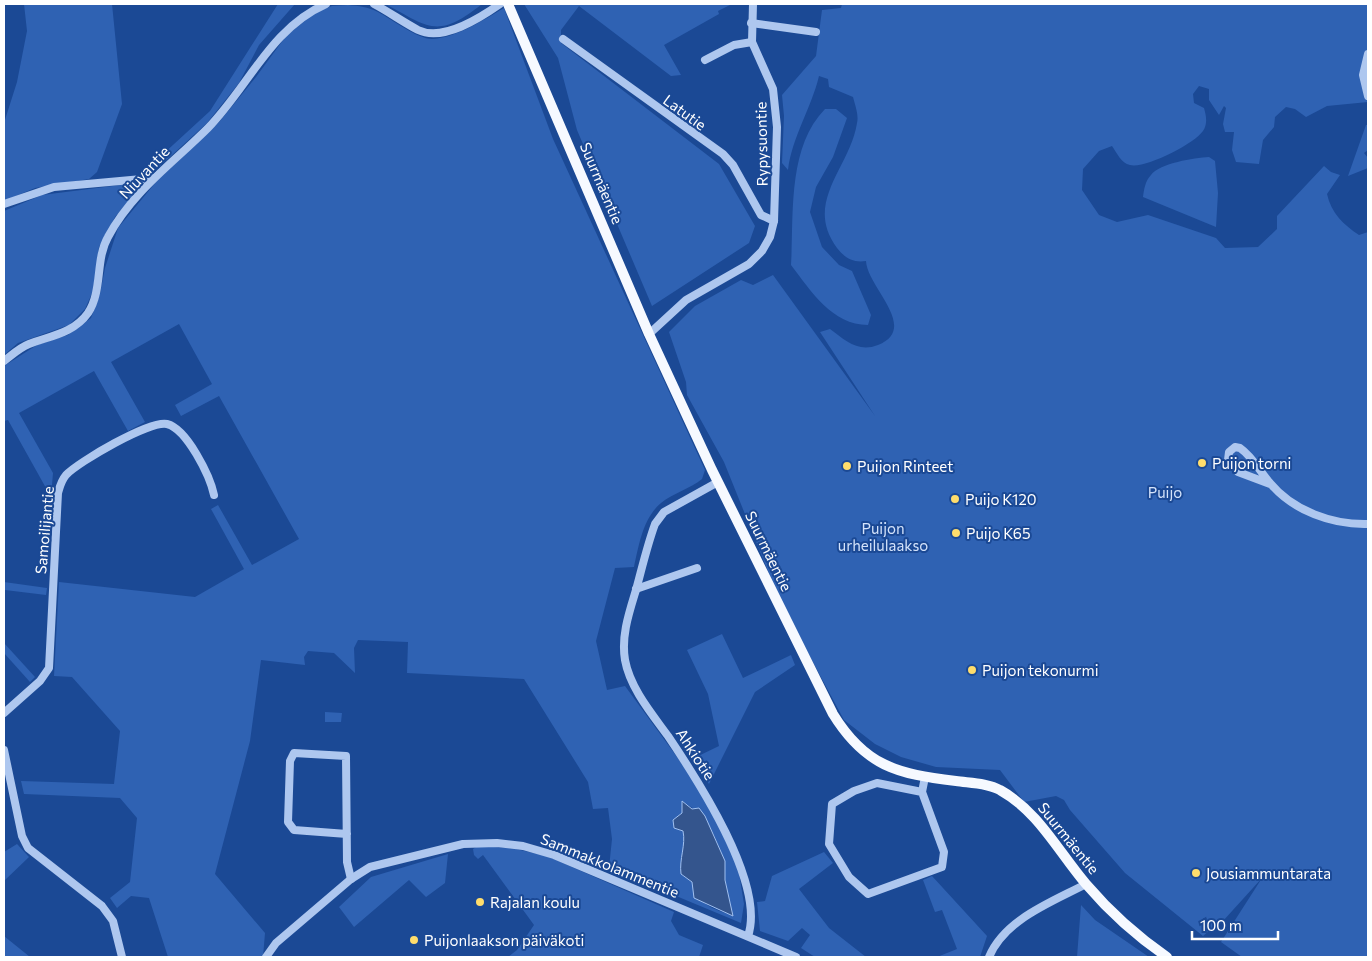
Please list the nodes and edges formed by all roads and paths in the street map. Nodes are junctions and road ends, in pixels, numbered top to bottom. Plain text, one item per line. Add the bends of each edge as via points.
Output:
1 (326, 4) edge
2 (374, 4) edge
3 (500, 4) edge
4 (508, 4) edge
5 (752, 4) edge
6 (751, 23) junction
7 (816, 32) dead end
8 (563, 39) dead end
9 (752, 42) junction
10 (1368, 54) edge
11 (705, 60) dead end
12 (1368, 96) edge
13 (153, 178) junction
14 (4, 204) edge
15 (774, 221) junction
16 (649, 334) junction
17 (4, 361) edge
18 (718, 482) junction
19 (1270, 484) junction
20 (214, 495) dead end
21 (1368, 524) edge
22 (696, 568) dead end
23 (636, 589) junction
24 (4, 714) edge
25 (4, 750) edge
26 (925, 776) junction
27 (922, 792) junction
28 (347, 834) junction
29 (351, 879) junction
30 (1086, 884) junction
31 (748, 936) junction
32 (122, 957) edge
33 (266, 957) edge
34 (796, 957) edge
35 (989, 957) edge
36 (1167, 957) edge

1 - 13 street, Niuvantie via 288,28 230,104
2 - 3 street via 418,30 438,33 453,29
4 - 16 main road, Suurmäentie
5 - 6 street, Rypysuontie
6 - 7 street
6 - 9 street, Rypysuontie
8 - 15 street, Latutie via 723,154 733,165 761,215
9 - 11 street via 734,45
9 - 15 street, Rypysuontie via 773,89 777,127
10 - 12 street via 1363,74
13 - 14 street via 54,187
13 - 17 street, Niuvantie via 107,238 96,293 87,314 66,331 30,344
15 - 16 street, Rypysuontie via 764,248 749,264 686,300
16 - 18 main road, Suurmäentie
18 - 23 street, Ahkiotie via 664,512 655,524 646,547
18 - 26 main road, Suurmäentie via 833,714 846,734 876,761
19 - 19 street via 1244,451 1235,447 1229,452 1228,460 1238,472
19 - 21 street via 1293,502 1323,518
20 - 24 street, Samoilijantie via 182,432 163,423 129,436 65,477 58,501 49,668 40,681
22 - 23 street
23 - 31 street, Ahkiotie via 623,642 625,662 635,687 701,785 746,880 751,918
25 - 32 street via 22,836 28,848 102,906 113,921
26 - 27 street
26 - 30 main road, Suurmäentie via 997,788 1018,800
27 - 27 street via 877,783 832,804 829,844 849,877 868,894 942,867 944,852
28 - 28 street via 346,756 294,753 291,757 288,822 294,830
28 - 29 street via 346,862
29 - 31 street, Sammakkolammentie via 370,867 456,845 497,843 523,846 554,855
29 - 33 street, Sammakkolammentie via 276,943
30 - 35 street via 1024,918 995,943
30 - 36 main road, Suurmäentie
31 - 34 street, Sammakkolammentie

